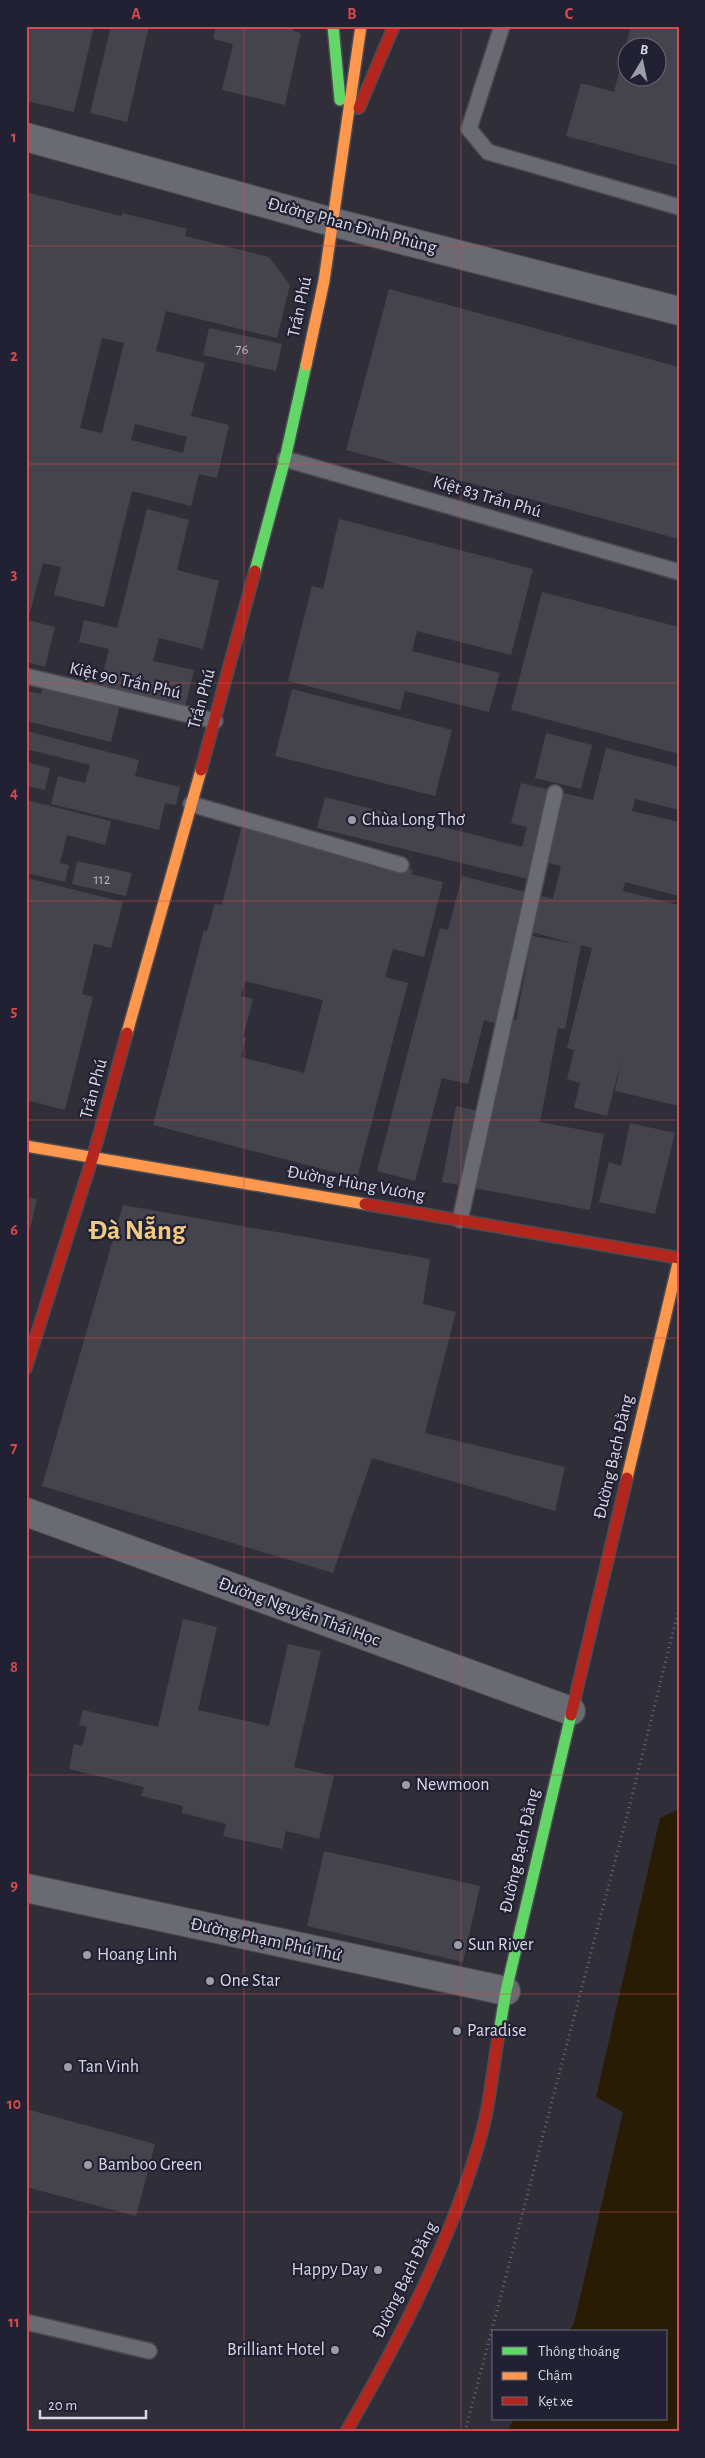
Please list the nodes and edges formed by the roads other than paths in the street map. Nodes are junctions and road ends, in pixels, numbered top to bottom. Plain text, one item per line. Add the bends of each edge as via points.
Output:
1 (333, 26) edge
2 (361, 26) edge
3 (394, 26) edge
4 (502, 26) edge
5 (26, 137) edge
6 (344, 144) junction
7 (679, 207) edge
8 (332, 222) junction
9 (679, 310) edge
10 (285, 459) junction
11 (679, 572) edge
12 (26, 676) edge
13 (214, 721) junction
14 (556, 793) dead end
15 (191, 804) junction
16 (401, 865) dead end
17 (26, 1146) edge
18 (93, 1156) junction
19 (460, 1220) junction
20 (679, 1258) edge
21 (26, 1368) edge
22 (26, 1512) edge
23 (571, 1711) junction
24 (26, 1888) edge
25 (506, 1991) junction
26 (26, 2322) edge
27 (149, 2352) dead end
28 (346, 2432) edge

1 - 6 main road
2 - 6 main road, Trần Phú
3 - 6 main road
4 - 7 lane via 469,129 488,152
5 - 8 street, Đường Phan Đình Phùng
6 - 8 main road, Trần Phú
8 - 9 street, Đường Phan Đình Phùng
8 - 10 main road, Trần Phú via 324,281
10 - 11 lane, Kiệt 83 Trần Phú
10 - 13 main road, Trần Phú
12 - 13 lane, Kiệt 90 Trần Phú
13 - 15 main road, Trần Phú
14 - 19 lane
15 - 16 lane
15 - 18 main road, Trần Phú
17 - 18 main road, Đường Hùng Vương
18 - 19 main road, Đường Hùng Vương
18 - 21 main road, Trần Phú
19 - 20 main road, Đường Hùng Vương
20 - 23 main road, Đường Bạch Đằng
22 - 23 street, Đường Nguyễn Thái Học
23 - 25 main road, Đường Bạch Đằng
24 - 25 street, Đường Phạm Phú Thứ
25 - 28 main road, Đường Bạch Đằng via 482,2131 445,2243 368,2396
26 - 27 lane

